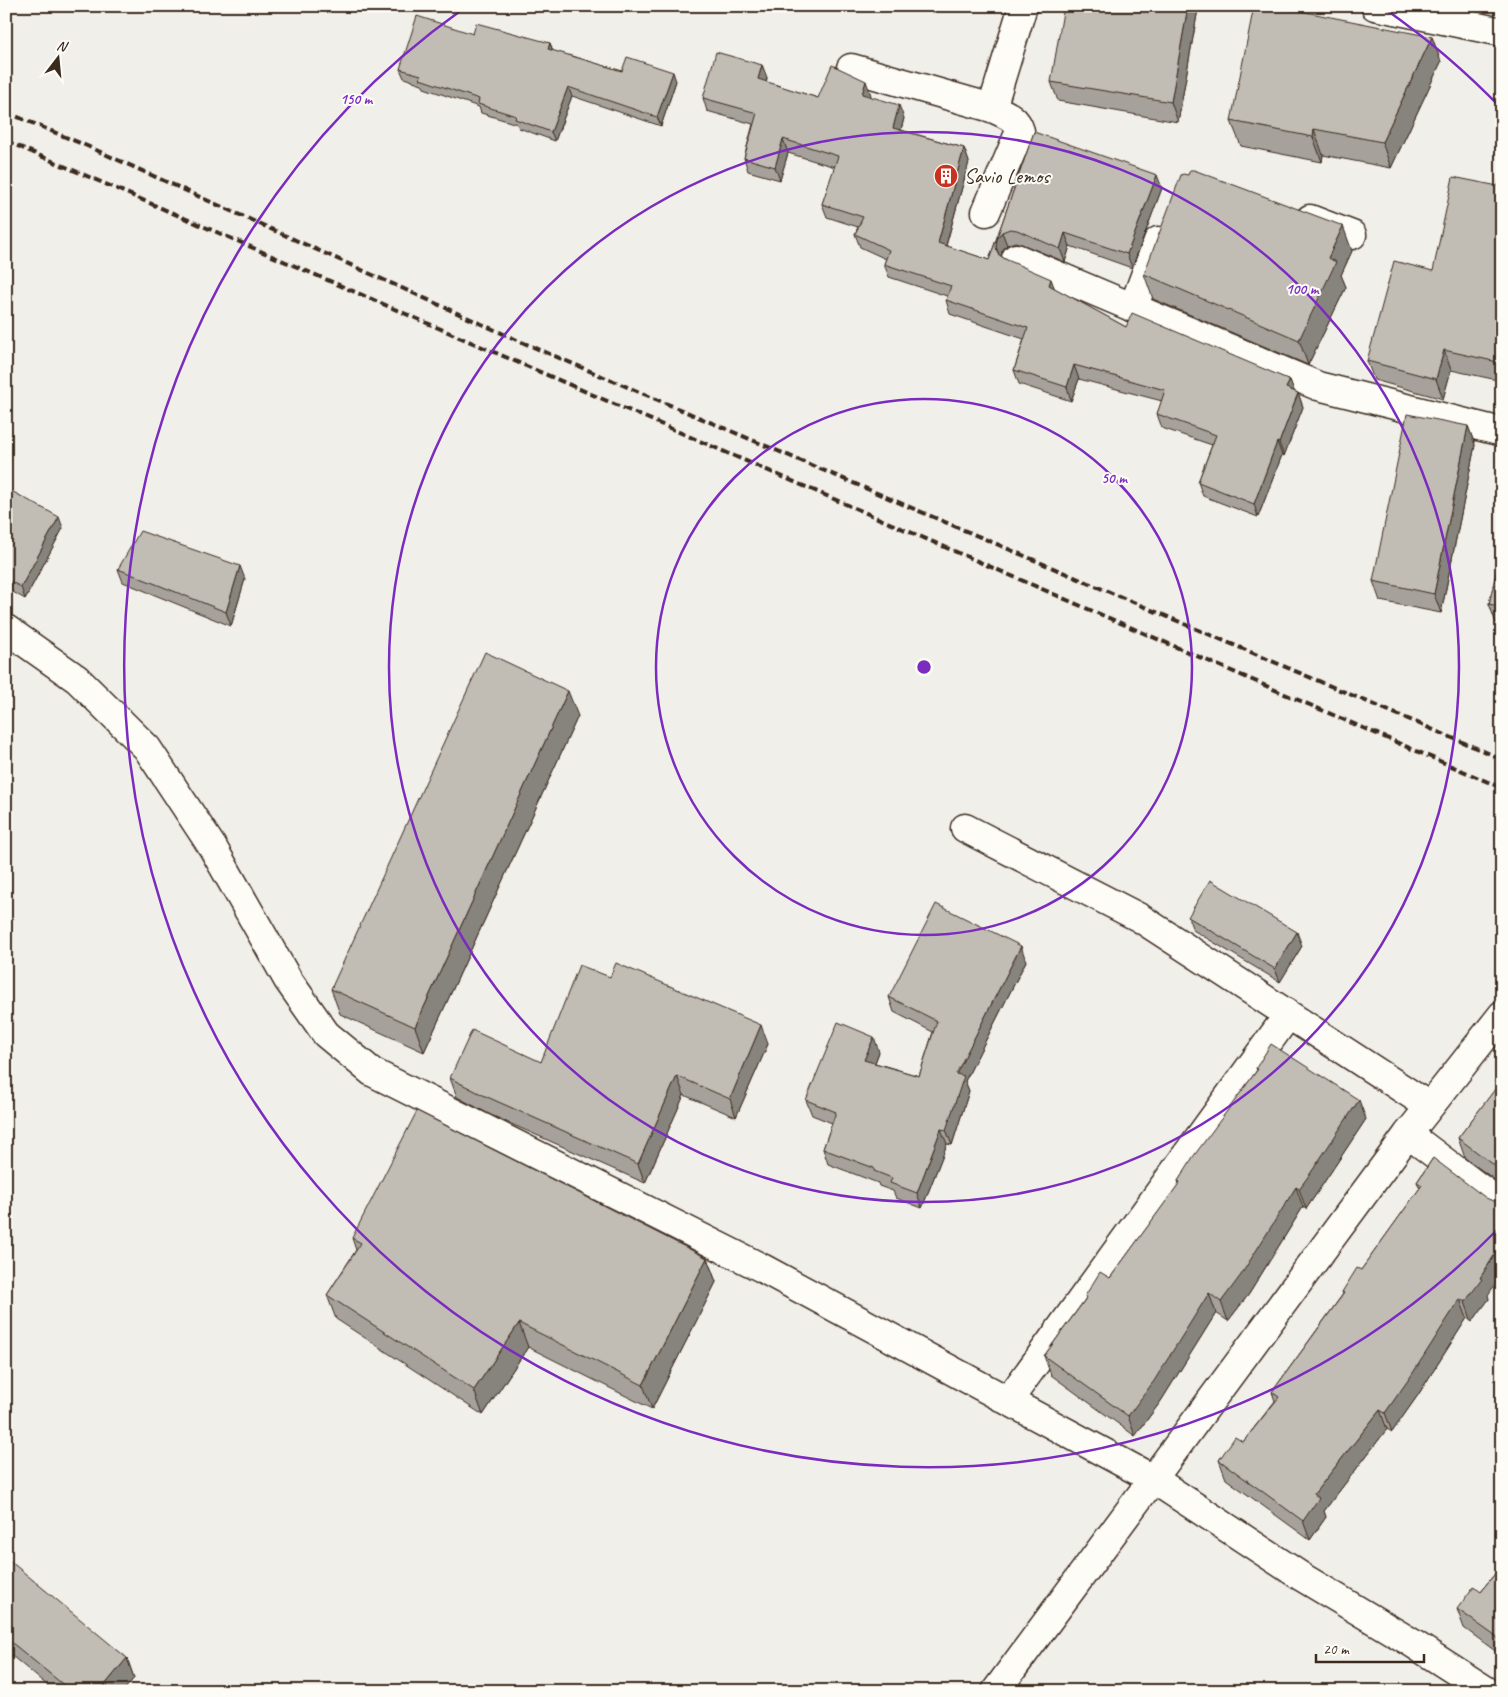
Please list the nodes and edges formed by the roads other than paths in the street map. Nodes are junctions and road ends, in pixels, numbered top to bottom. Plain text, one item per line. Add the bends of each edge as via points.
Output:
1 (1023, 6) edge
2 (1375, 6) edge
3 (1502, 32) edge
4 (851, 68) dead end
5 (992, 108) junction
6 (1288, 211) edge
7 (986, 212) dead end
8 (1167, 218) edge
9 (1352, 235) dead end
10 (1016, 258) dead end
11 (1133, 308) junction
12 (1502, 432) edge
13 (6, 629) edge
14 (965, 828) dead end
15 (1288, 1015) junction
16 (1502, 1015) edge
17 (1429, 1106) junction
18 (1408, 1134) junction
19 (1502, 1205) edge
20 (1008, 1401) junction
21 (1153, 1479) junction
22 (996, 1691) edge
23 (1487, 1691) edge

1 - 5 street
2 - 3 street
4 - 5 street
5 - 7 street via 1013,117 1020,131
6 - 9 street
8 - 11 street
10 - 11 street
11 - 12 street via 1318,386
13 - 20 street via 77,679 147,748 213,848 288,980 326,1034 372,1072 762,1268
14 - 15 street via 1140,918
15 - 17 street
15 - 20 street
16 - 17 street
17 - 18 street
18 - 19 street
18 - 21 street
20 - 21 street
21 - 22 street
21 - 23 street via 1302,1578

